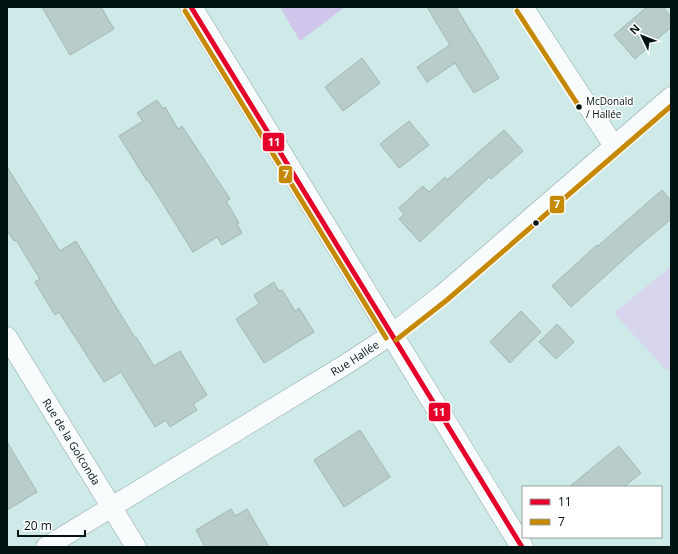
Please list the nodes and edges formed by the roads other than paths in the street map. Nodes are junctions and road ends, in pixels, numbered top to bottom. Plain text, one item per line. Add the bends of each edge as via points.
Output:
1 (191, 7) edge
2 (523, 7) edge
3 (671, 97) edge
4 (614, 146) junction
5 (392, 334) junction
6 (7, 337) edge
7 (112, 507) junction
8 (46, 547) edge
9 (136, 547) edge
10 (522, 547) edge

1 - 5 street
2 - 4 street
3 - 4 street, Rue Hallée
4 - 5 street, Rue Hallée via 442,295
5 - 7 street, Rue Hallée
5 - 10 street
6 - 7 street, Rue de la Golconda
7 - 8 street, Rue Hallée
7 - 9 street, Rue de la Golconda

